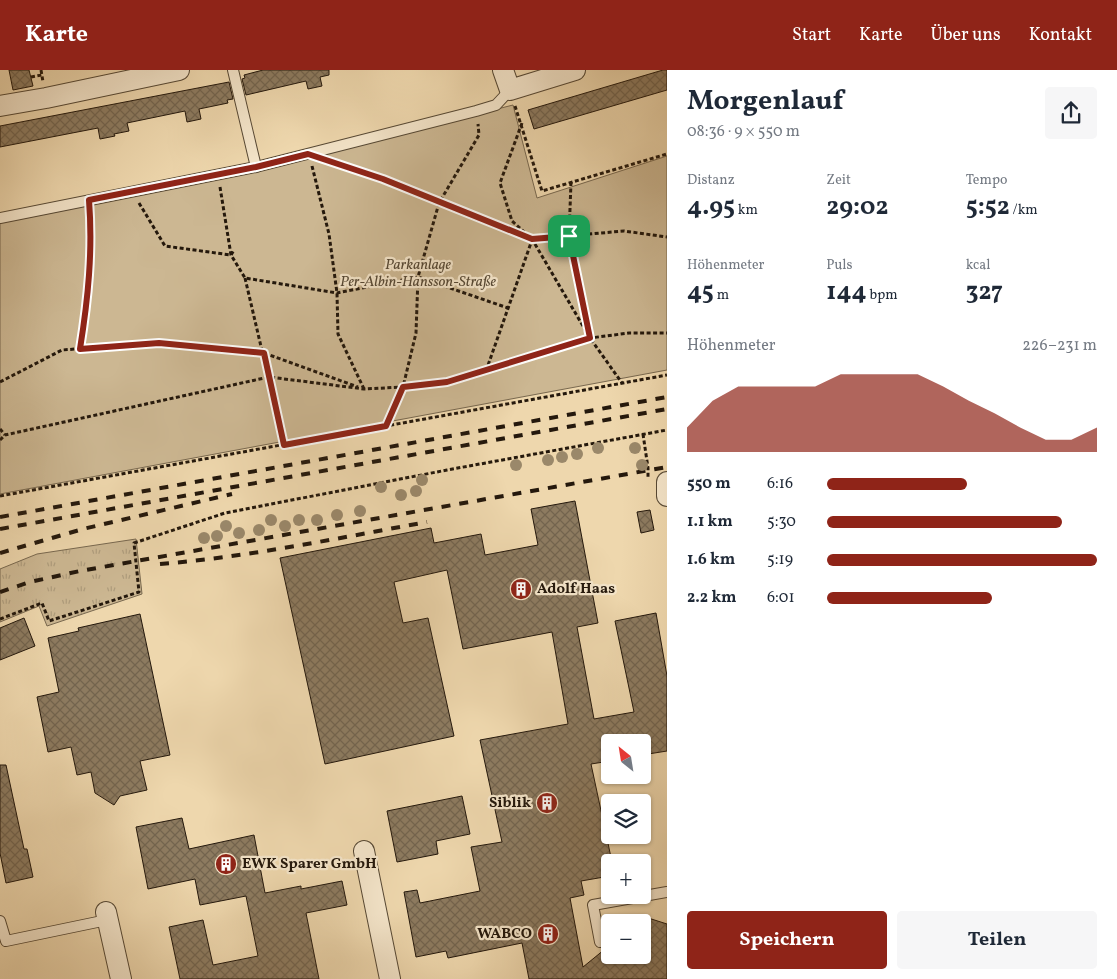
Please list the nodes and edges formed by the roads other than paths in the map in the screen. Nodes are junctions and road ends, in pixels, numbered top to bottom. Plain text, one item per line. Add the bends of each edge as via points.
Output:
1 (179, 70) edge
2 (233, 70) edge
3 (503, 70) edge
4 (575, 70) edge
5 (510, 90) junction
6 (0, 106) edge
7 (256, 167) junction
8 (0, 218) edge
9 (364, 850) dead end
10 (667, 892) edge
11 (106, 916) joint
12 (0, 921) edge
13 (600, 942) dead end
14 (121, 979) edge
15 (390, 979) edge

1 - 6 street
2 - 7 lane
3 - 5 street
4 - 5 street
5 - 7 lane via 496,105
7 - 8 lane
9 - 15 street
10 - 13 lane via 592,905
11 - 12 lane via 6,941
11 - 14 street

